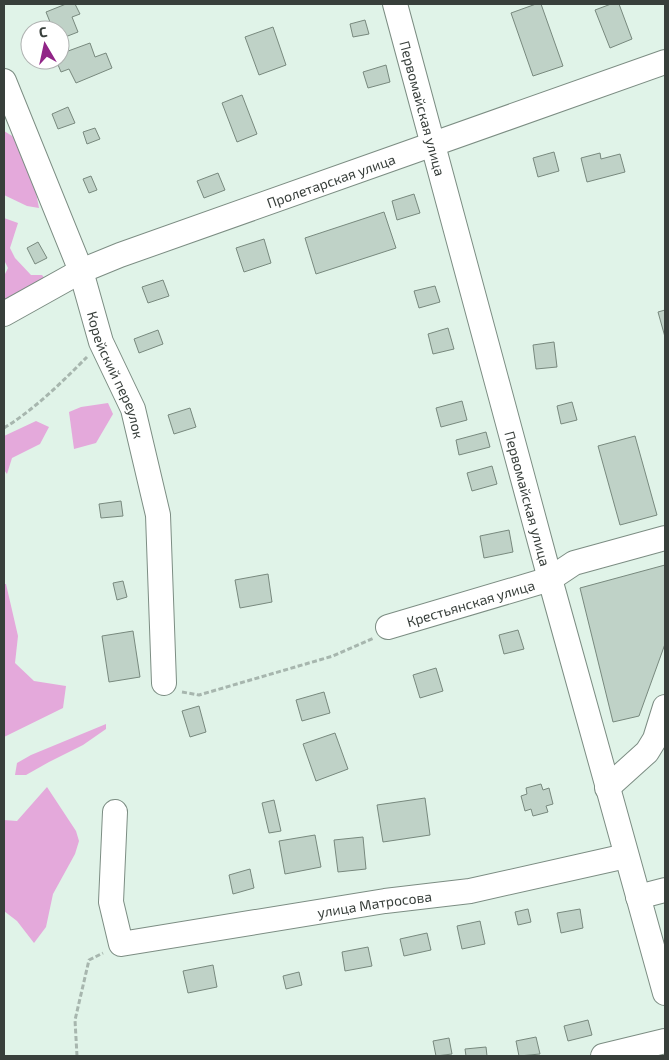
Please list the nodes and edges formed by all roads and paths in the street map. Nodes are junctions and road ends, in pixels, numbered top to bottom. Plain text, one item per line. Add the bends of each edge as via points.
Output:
1 (395, 4) edge
2 (665, 62) edge
3 (4, 81) edge
4 (432, 146) junction
5 (81, 271) junction
6 (4, 314) edge
7 (102, 342) junction
8 (4, 428) edge
9 (665, 538) edge
10 (550, 579) junction
11 (388, 627) joint
12 (164, 683) joint
13 (665, 707) edge
14 (607, 788) junction
15 (115, 812) dead end
16 (626, 856) junction
17 (665, 890) edge
18 (638, 898) junction
19 (121, 944) junction
20 (665, 991) edge
21 (665, 1041) edge
22 (76, 1056) edge
23 (603, 1056) edge

1 - 4 street, Первомайская улица
2 - 4 street, Пролетарская улица
3 - 5 street, Корейский переулок
4 - 5 street, Пролетарская улица
4 - 10 street, Первомайская улица
5 - 6 street, Пролетарская улица
5 - 7 street, Корейский переулок
7 - 8 path via 55,389
7 - 12 street, Корейский переулок via 133,409 158,515
9 - 10 street, Крестьянская улица via 574,563
10 - 11 street, Крестьянская улица
10 - 14 street, Первомайская улица
11 - 12 path via 376,638 333,656 199,695
13 - 14 street via 655,739 646,752
14 - 16 street, Первомайская улица
15 - 19 street via 110,902
16 - 18 street, Первомайская улица
16 - 19 street, улица Матросова via 470,891 385,901
17 - 18 street
18 - 20 street, Первомайская улица
19 - 22 path via 89,960 75,1020
21 - 23 street

